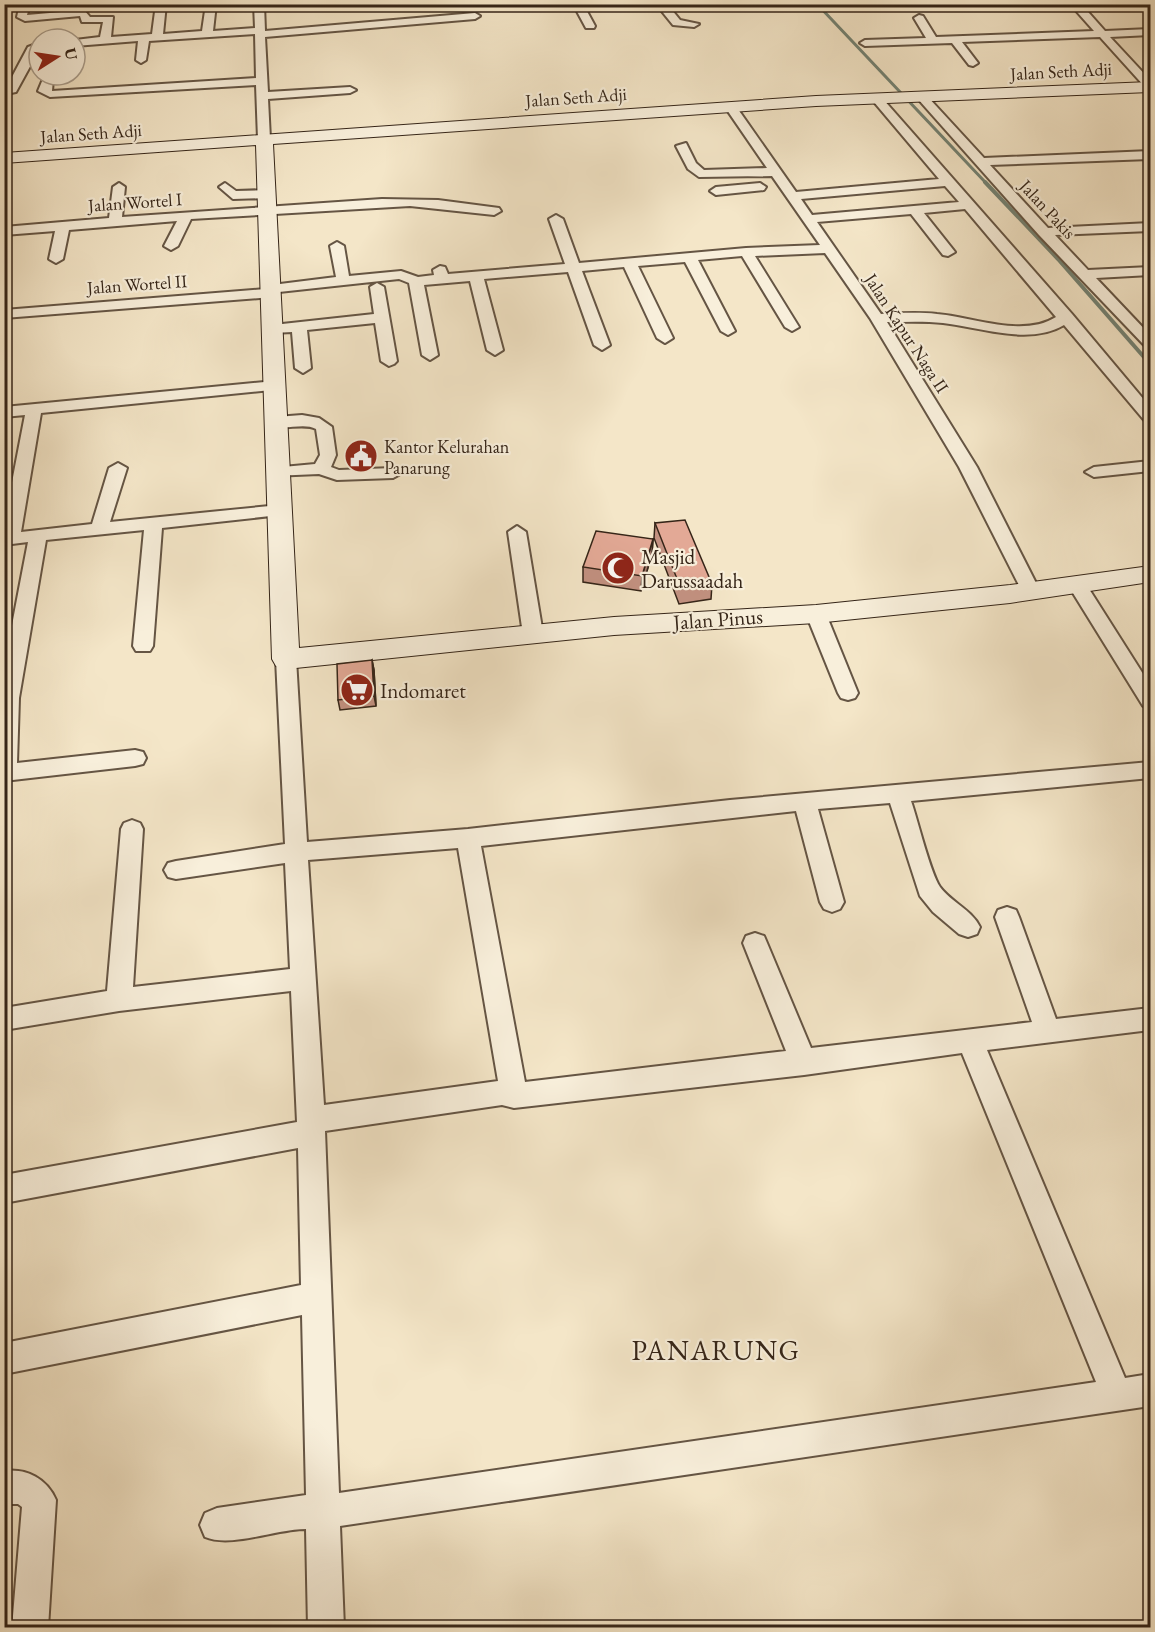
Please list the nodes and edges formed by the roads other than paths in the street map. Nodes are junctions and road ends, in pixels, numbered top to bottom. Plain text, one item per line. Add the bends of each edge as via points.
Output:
1 (24, 4) edge
2 (161, 4) edge
3 (211, 4) edge
4 (259, 4) edge
5 (578, 4) edge
6 (661, 4) edge
7 (1075, 4) edge
8 (13, 5) edge
9 (475, 16) dead end
10 (919, 18) dead end
11 (694, 24) dead end
12 (590, 26) dead end
13 (261, 32) junction
14 (1150, 32) edge
15 (207, 34) junction
16 (1101, 34) junction
17 (157, 37) junction
18 (144, 38) junction
19 (954, 39) junction
20 (105, 40) junction
21 (933, 40) junction
22 (87, 42) edge
23 (865, 43) dead end
24 (27, 59) edge
25 (141, 60) dead end
26 (973, 63) dead end
27 (262, 81) junction
28 (1150, 86) edge
29 (45, 87) edge
30 (350, 90) dead end
31 (10, 92) dead end
32 (263, 96) junction
33 (920, 97) junction
34 (878, 100) junction
35 (731, 107) junction
36 (264, 139) junction
37 (682, 146) dead end
38 (1150, 155) edge
39 (4, 158) edge
40 (980, 162) junction
41 (775, 172) junction
42 (947, 182) junction
43 (119, 187) dead end
44 (225, 187) dead end
45 (716, 191) dead end
46 (787, 191) junction
47 (269, 205) junction
48 (968, 205) junction
49 (914, 209) junction
50 (494, 211) dead end
51 (186, 216) junction
52 (556, 219) dead end
53 (806, 219) junction
54 (115, 222) junction
55 (63, 225) junction
56 (1150, 227) edge
57 (4, 231) edge
58 (1044, 232) junction
59 (171, 246) dead end
60 (338, 246) dead end
61 (827, 249) junction
62 (746, 252) junction
63 (948, 252) dead end
64 (688, 257) junction
65 (56, 259) dead end
66 (629, 262) junction
67 (573, 268) junction
68 (1150, 271) edge
69 (1086, 274) junction
70 (476, 275) junction
71 (344, 280) junction
72 (416, 281) junction
73 (377, 287) dead end
74 (272, 291) junction
75 (4, 314) edge
76 (1067, 317) junction
77 (382, 318) junction
78 (877, 318) junction
79 (299, 326) junction
80 (792, 327) dead end
81 (273, 329) junction
82 (728, 331) dead end
83 (665, 338) dead end
84 (1150, 343) edge
85 (602, 345) dead end
86 (495, 350) dead end
87 (430, 355) dead end
88 (389, 361) dead end
89 (303, 368) dead end
90 (275, 386) junction
91 (34, 410) junction
92 (4, 412) edge
93 (1150, 417) edge
94 (276, 422) junction
95 (1150, 466) edge
96 (118, 468) dead end
97 (321, 469) junction
98 (278, 472) junction
99 (1094, 472) dead end
100 (393, 473) dead end
101 (280, 510) junction
102 (153, 524) junction
103 (100, 529) junction
104 (517, 532) dead end
105 (38, 536) junction
106 (8, 539) edge
107 (1150, 574) edge
108 (1077, 585) junction
109 (1031, 591) junction
110 (816, 614) junction
111 (533, 634) junction
112 (143, 646) dead end
113 (286, 659) junction
114 (848, 693) dead end
115 (7, 698) edge
116 (1150, 701) edge
117 (135, 758) dead end
118 (1150, 770) edge
119 (5, 778) edge
120 (898, 794) junction
121 (805, 803) junction
122 (132, 830) dead end
123 (468, 838) junction
124 (294, 852) junction
125 (176, 870) dead end
126 (832, 902) dead end
127 (1007, 917) dead end
128 (968, 927) dead end
129 (755, 943) dead end
130 (301, 979) junction
131 (119, 1000) junction
132 (4, 1019) edge
133 (1150, 1019) edge
134 (1048, 1031) junction
135 (969, 1039) junction
136 (804, 1062) junction
137 (514, 1096) junction
138 (311, 1126) junction
139 (4, 1189) edge
140 (316, 1297) junction
141 (4, 1359) edge
142 (1150, 1390) edge
143 (1116, 1394) junction
144 (4, 1488) edge
145 (322, 1512) junction
146 (217, 1525) dead end
147 (30, 1628) edge
148 (326, 1628) edge

1 - 8 street
1 - 20 street via 25,18 84,13 86,20 109,20
2 - 17 street
3 - 15 street
4 - 13 street
5 - 12 street
6 - 11 street via 676,23
7 - 16 street
9 - 13 street via 448,23
10 - 21 street
13 - 15 street
13 - 27 street
14 - 16 street
15 - 17 street
16 - 19 street
16 - 28 street
17 - 18 street
18 - 20 street
18 - 25 street
19 - 21 street
19 - 26 street
20 - 22 street
21 - 23 street
24 - 31 street
27 - 29 street via 50,94 44,91
27 - 32 street
28 - 33 street, Jalan Seth Adji
30 - 32 street
32 - 36 street
33 - 34 street, Jalan Seth Adji
33 - 40 street, Jalan Pakis
34 - 35 street, Jalan Seth Adji
34 - 42 street
35 - 36 street, Jalan Seth Adji
35 - 41 street, Jalan Kapur Naga II
36 - 39 street, Jalan Seth Adji
36 - 47 street
37 - 41 street via 698,173
38 - 40 street
40 - 58 street, Jalan Pakis
41 - 46 street, Jalan Kapur Naga II
42 - 46 street
42 - 48 street
43 - 54 street
44 - 47 street via 233,195
45 - 46 street
46 - 53 street, Jalan Kapur Naga II
47 - 50 street via 412,203 466,205
47 - 51 street, Jalan Wortel I
47 - 74 street
48 - 49 street
48 - 76 street
49 - 53 street
49 - 63 street
51 - 54 street, Jalan Wortel I
51 - 59 street
52 - 67 street
53 - 61 street, Jalan Kapur Naga II
54 - 55 street, Jalan Wortel I
55 - 57 street, Jalan Wortel I
55 - 65 street
56 - 58 street
58 - 69 street, Jalan Pakis
60 - 71 street
61 - 62 street, Jalan Wortel II
61 - 78 street, Jalan Kapur Naga II
62 - 64 street, Jalan Wortel II
62 - 80 street
64 - 66 street, Jalan Wortel II
64 - 82 street
66 - 67 street, Jalan Wortel II
66 - 83 street
67 - 70 street, Jalan Wortel II
67 - 85 street
68 - 69 street
69 - 84 street, Jalan Pakis
70 - 72 street, Jalan Wortel II via 441,274
70 - 86 street
71 - 72 street, Jalan Wortel II via 401,275
71 - 74 street, Jalan Wortel II
72 - 87 street
73 - 77 street
74 - 75 street, Jalan Wortel II
74 - 81 street
76 - 78 street via 1059,324 1035,329 944,318
76 - 93 street
77 - 79 street
77 - 88 street
78 - 109 street, Jalan Kapur Naga II via 968,467
79 - 81 street
79 - 89 street
81 - 90 street
90 - 91 street
90 - 94 street
91 - 92 street
91 - 106 street
94 - 97 street via 308,420 324,427 328,455
94 - 98 street
95 - 99 street
96 - 103 street
97 - 98 street
97 - 100 street via 337,475
98 - 101 street
101 - 102 street
101 - 113 street
102 - 103 street
102 - 112 street
103 - 105 street
104 - 111 street
105 - 106 street
105 - 115 street
107 - 108 street, Jalan Pinus
108 - 109 street, Jalan Pinus
108 - 116 street
109 - 110 street, Jalan Pinus
110 - 111 street, Jalan Pinus
110 - 114 street
111 - 113 street, Jalan Pinus
113 - 124 street
115 - 119 street
117 - 119 street
118 - 120 street
120 - 121 street
120 - 128 street via 928,889
121 - 123 street
121 - 126 street
122 - 131 street
123 - 124 street
123 - 137 street
124 - 125 street
124 - 130 street
127 - 134 street
129 - 136 street
130 - 131 street
130 - 138 street
131 - 132 street
133 - 134 street
134 - 135 street
135 - 136 street
135 - 143 street
136 - 137 street
137 - 138 street via 502,1093
138 - 139 street
138 - 140 street
140 - 141 street
140 - 145 street
142 - 143 street
143 - 145 street
144 - 147 street via 28,1489 39,1500
145 - 146 street via 291,1512
145 - 148 street

